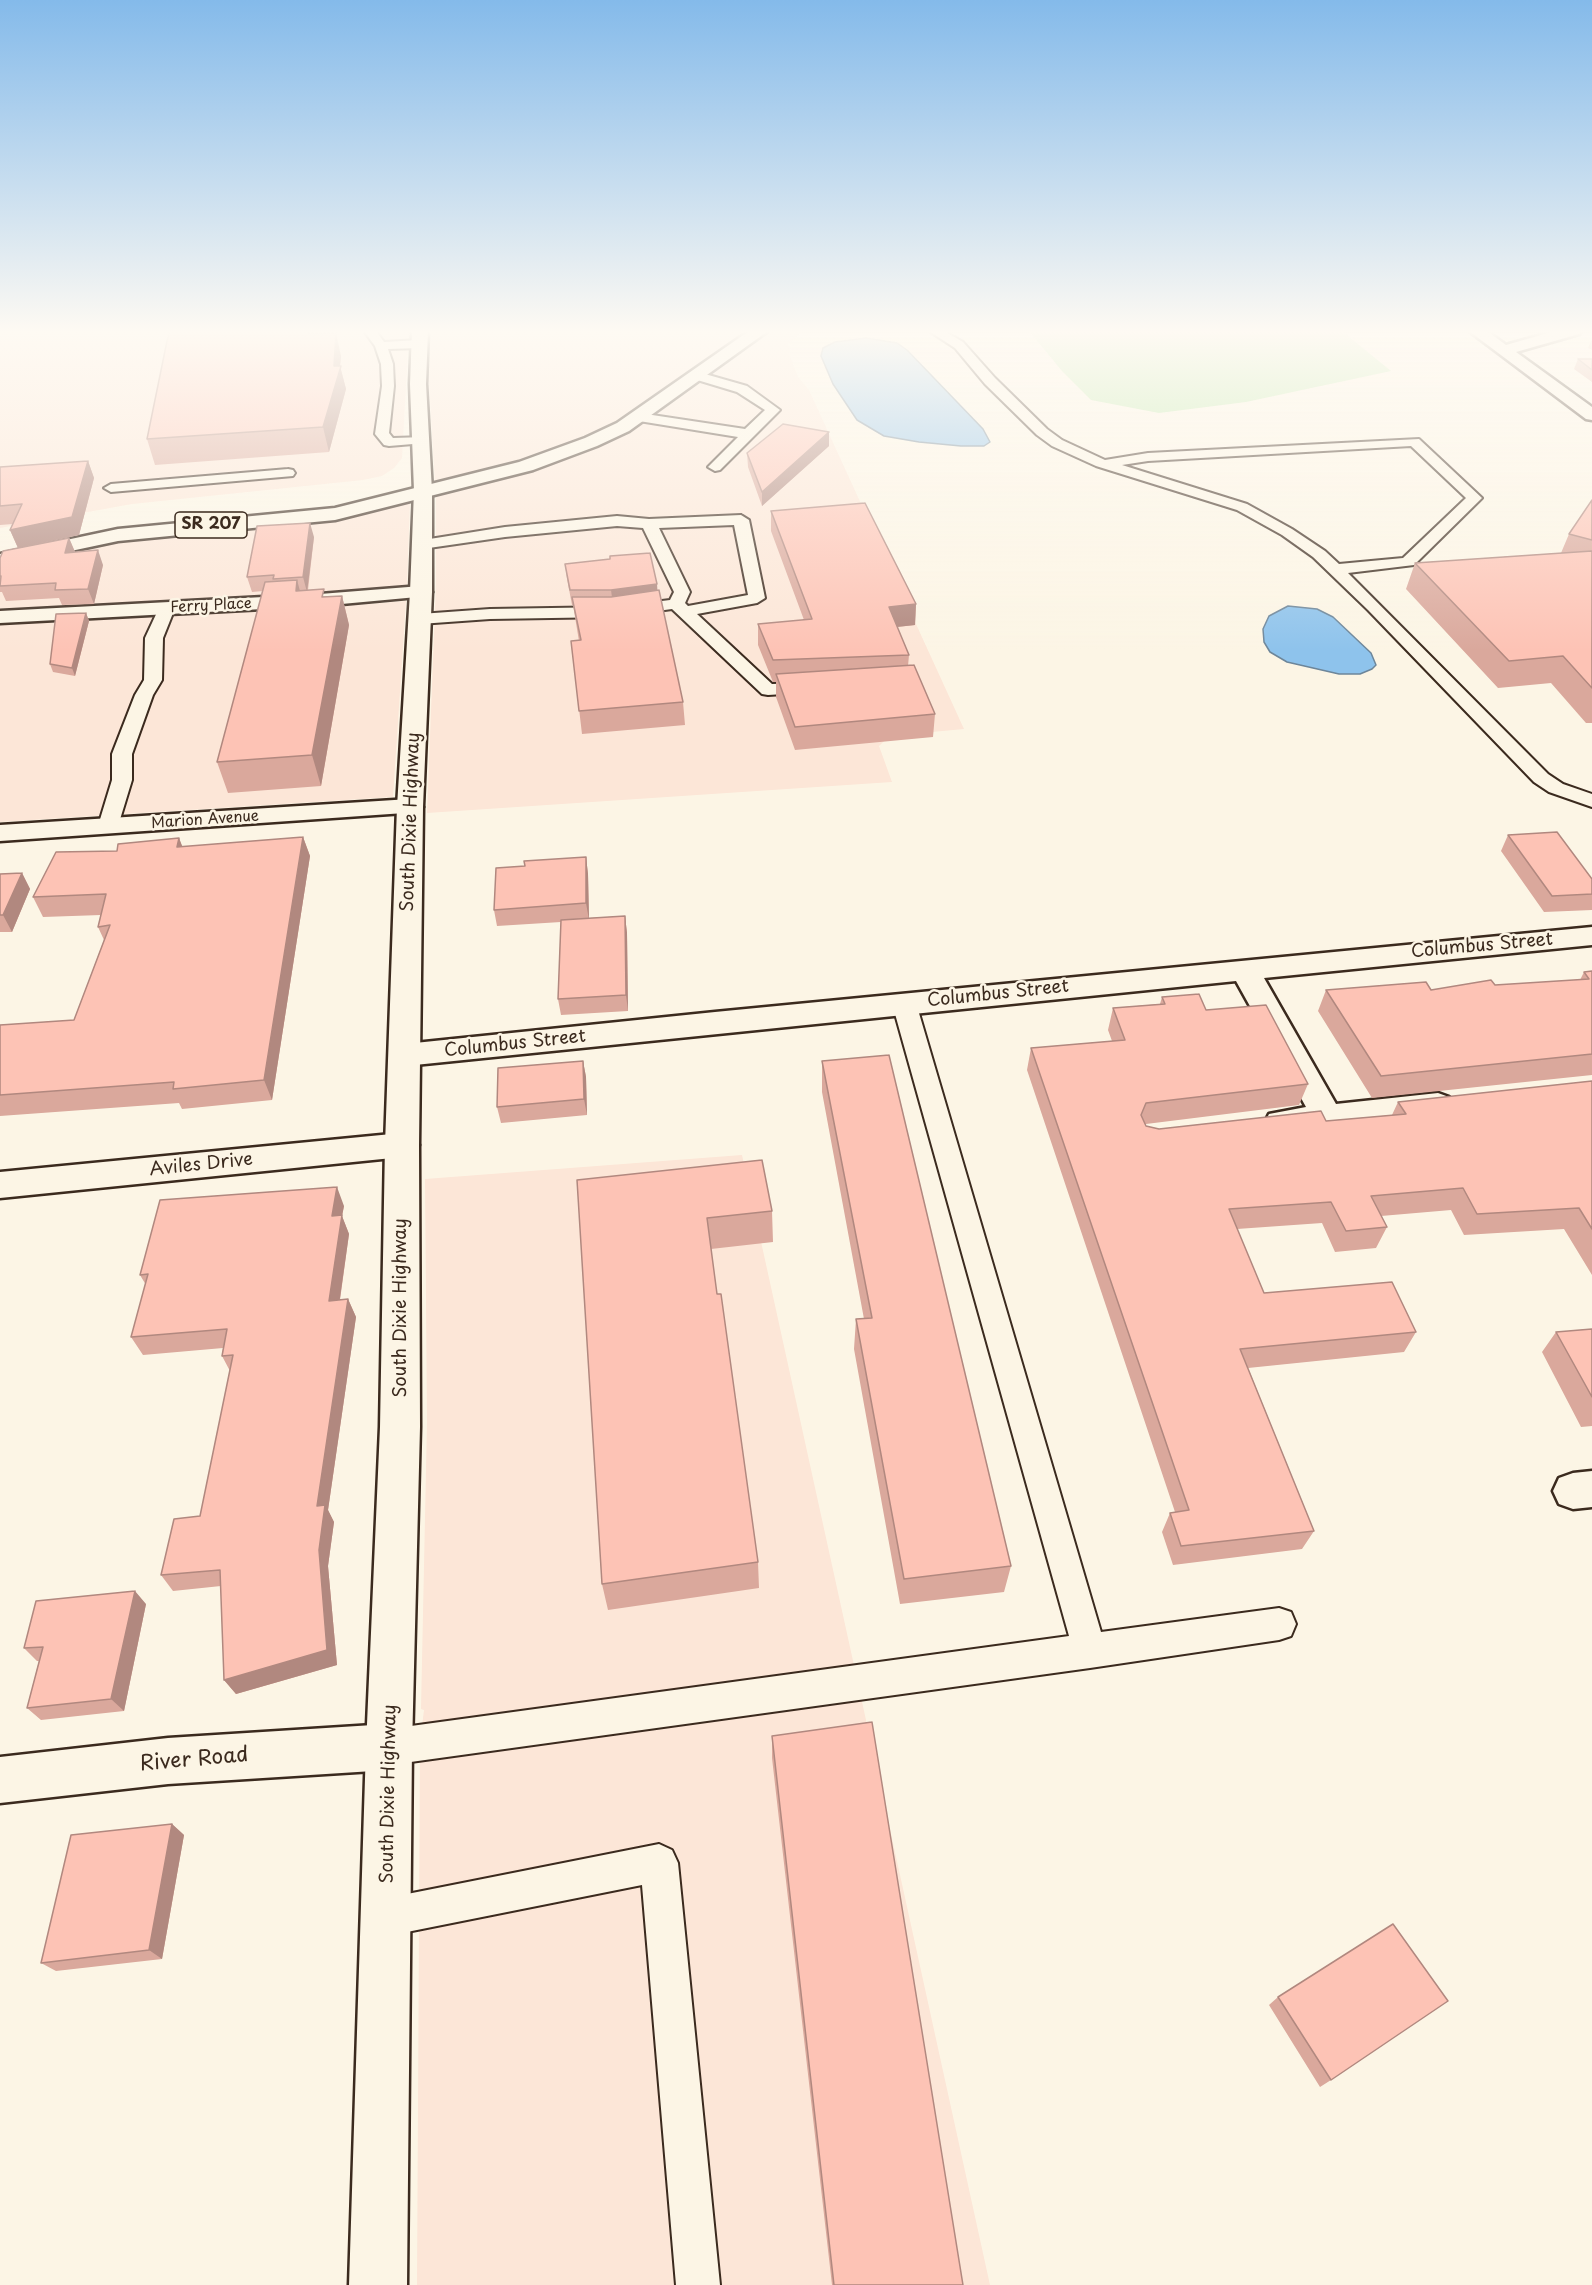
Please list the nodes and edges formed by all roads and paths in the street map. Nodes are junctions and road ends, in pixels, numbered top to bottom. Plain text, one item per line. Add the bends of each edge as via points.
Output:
1 (385, 438) edge
2 (599, 438) edge
3 (744, 438) edge
4 (1049, 438) edge
5 (420, 440) joint
6 (1101, 463) junction
7 (715, 467) dead end
8 (288, 473) dead end
9 (111, 488) dead end
10 (423, 492) junction
11 (335, 494) dead end
12 (133, 515) dead end
13 (649, 524) junction
14 (422, 544) junction
15 (0, 545) edge
16 (0, 560) edge
17 (1336, 569) junction
18 (421, 606) junction
19 (167, 608) junction
20 (680, 608) junction
21 (0, 617) edge
22 (825, 687) edge
23 (1592, 801) edge
24 (410, 807) junction
25 (108, 826) junction
26 (0, 833) edge
27 (1592, 936) edge
28 (1244, 969) junction
29 (904, 1004) junction
30 (405, 1055) junction
31 (1465, 1102) edge
32 (1327, 1117) junction
33 (1258, 1125) edge
34 (402, 1145) junction
35 (0, 1185) edge
36 (1279, 1624) dead end
37 (1090, 1651) junction
38 (389, 1747) junction
39 (0, 1780) edge
40 (387, 1917) junction
41 (378, 2285) edge
42 (698, 2285) edge

1 - 5 lane via 389,442
2 - 10 main road, SR 207 via 526,466
3 - 7 lane
4 - 6 lane
5 - 10 main road, South Dixie Highway
6 - 17 lane via 1242,507 1287,532
6 - 17 lane via 1159,456 1414,442 1475,498 1408,562
8 - 9 lane
10 - 11 main road, SR 207
10 - 14 main road, South Dixie Highway
10 - 16 main road, SR 207 via 335,514 139,532
12 - 15 main road
13 - 14 lane via 617,521
13 - 20 lane via 682,591
13 - 20 lane via 741,520 757,598
14 - 18 main road, South Dixie Highway
17 - 23 lane via 1541,778
18 - 19 main road, Ferry Place
18 - 20 lane via 490,614
18 - 24 main road, South Dixie Highway
19 - 21 main road, Ferry Place
19 - 25 lane via 154,638 153,680 122,754 122,780
20 - 22 lane via 768,690
24 - 25 main road, Marion Avenue
24 - 30 main road, South Dixie Highway
25 - 26 main road, Marion Avenue
27 - 28 main road, Columbus Street
28 - 29 main road, Columbus Street
28 - 32 main road
29 - 30 main road, Columbus Street
29 - 37 lane
30 - 34 main road, South Dixie Highway
31 - 32 main road
32 - 33 main road
34 - 35 main road, Aviles Drive
34 - 38 main road, South Dixie Highway via 400,1427
36 - 37 lane
37 - 38 lane
38 - 39 main road, River Road via 168,1761
38 - 40 main road, South Dixie Highway
40 - 41 main road, South Dixie Highway
40 - 42 lane via 659,1863

